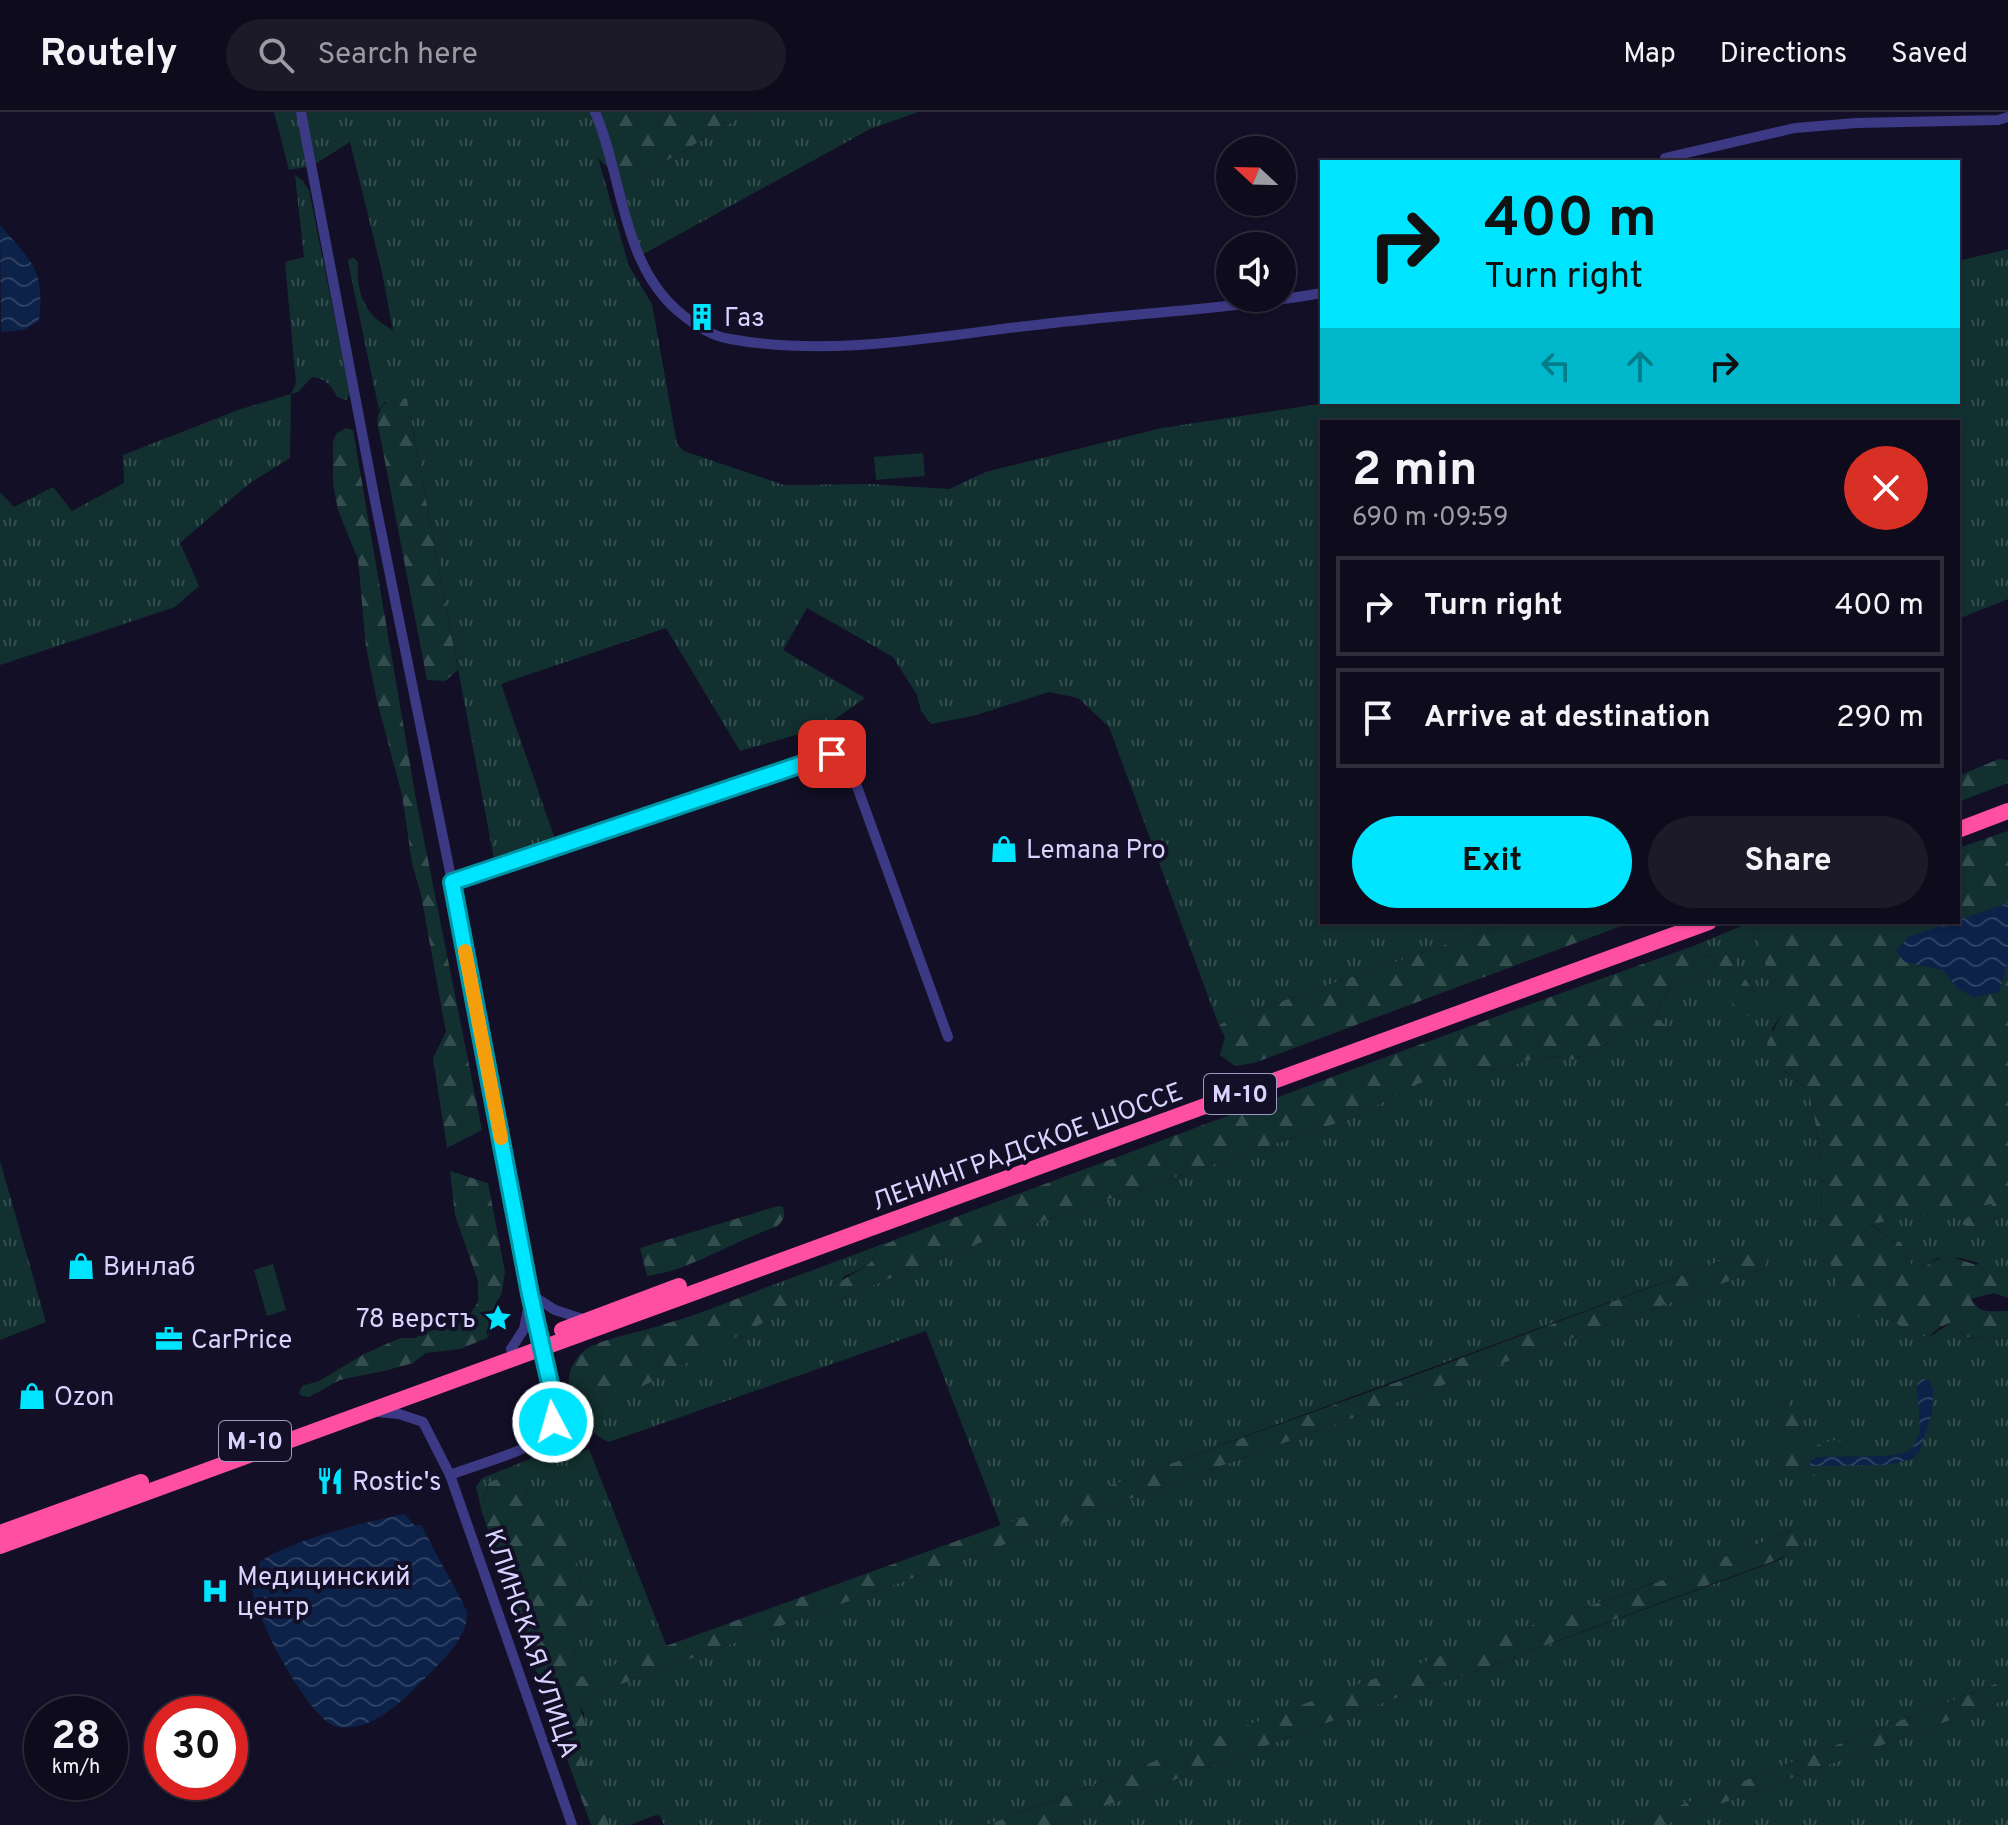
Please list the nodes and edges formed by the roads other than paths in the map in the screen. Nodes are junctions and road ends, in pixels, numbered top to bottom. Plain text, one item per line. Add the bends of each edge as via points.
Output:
1 (301, 112) edge
2 (595, 112) edge
3 (2008, 117) edge
4 (1666, 160) edge
5 (1320, 293) edge
6 (2008, 800) edge
7 (2008, 811) edge
8 (1960, 818) edge
9 (1960, 829) edge
10 (452, 882) junction
11 (1674, 924) edge
12 (1703, 924) edge
13 (948, 1037) dead end
14 (530, 1294) junction
15 (587, 1320) junction
16 (540, 1344) junction
17 (511, 1349) junction
18 (369, 1411) junction
19 (450, 1475) junction
20 (0, 1533) edge
21 (0, 1546) edge
22 (572, 1825) edge

1 - 10 street
2 - 5 street via 628,227 657,289 698,326 729,339 805,346 919,339
3 - 4 street via 1795,128
6 - 8 highway
7 - 9 highway
10 - 13 street via 832,754 847,759
10 - 14 street
11 - 15 highway, ЛЕНИНГРАДСКОЕ ШОССЕ / М-10
12 - 16 highway, ЛЕНИНГРАДСКОЕ ШОССЕ / М-10
14 - 15 street via 555,1310
14 - 16 street
14 - 17 street via 527,1321
15 - 16 highway, ЛЕНИНГРАДСКОЕ ШОССЕ / М-10
16 - 17 highway, М-10
16 - 18 highway, М-10
16 - 19 street via 555,1406 546,1435
17 - 20 highway, М-10
18 - 19 street, КЛИНСКАЯ УЛИЦА via 423,1422
18 - 21 highway, М-10
19 - 22 street, КЛИНСКАЯ УЛИЦА

